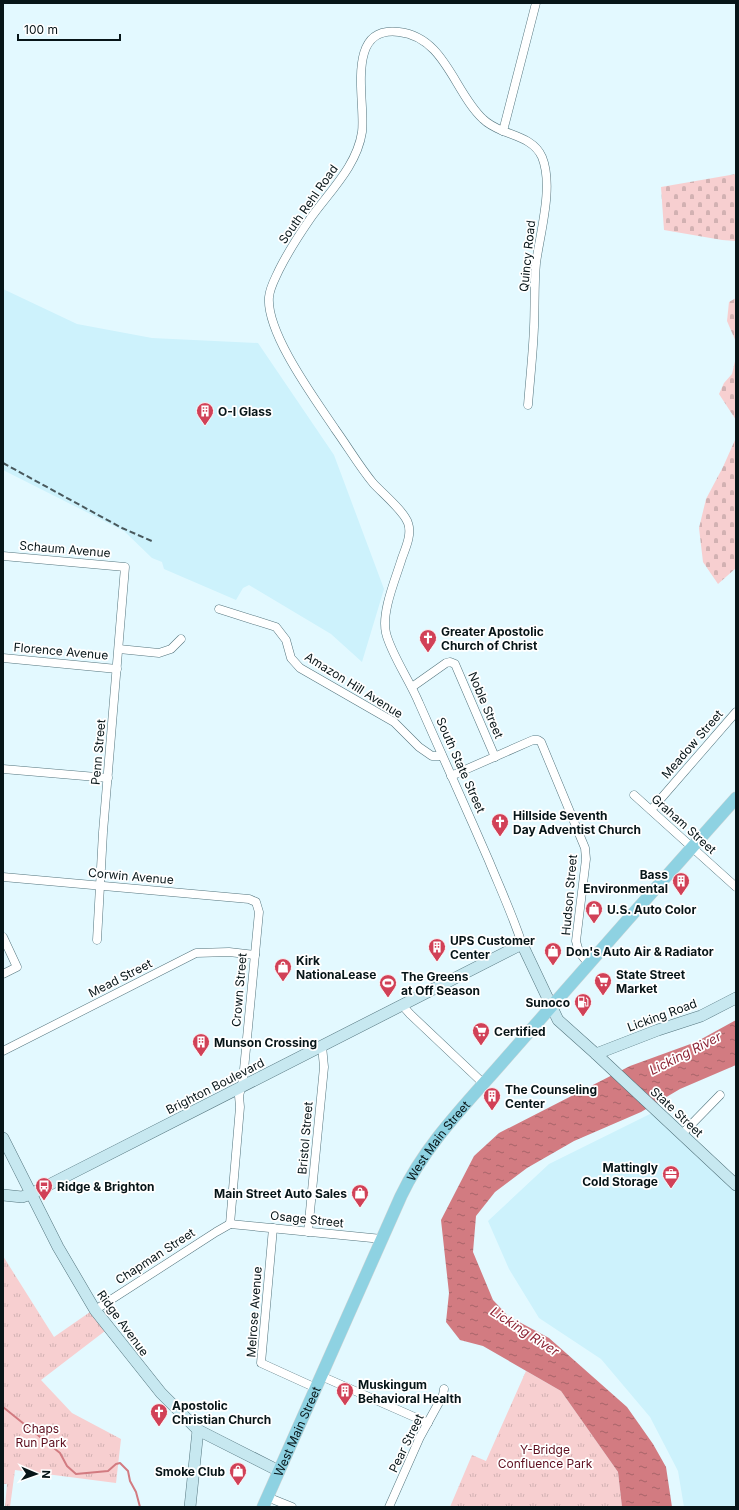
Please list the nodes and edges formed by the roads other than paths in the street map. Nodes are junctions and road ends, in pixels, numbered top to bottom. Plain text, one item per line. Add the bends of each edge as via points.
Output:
1 (536, 3) edge
2 (503, 132) junction
3 (528, 405) dead end
4 (3, 556) edge
5 (125, 567) joint
6 (219, 609) dead end
7 (182, 639) dead end
8 (391, 647) joint
9 (119, 649) junction
10 (3, 658) edge
11 (117, 669) junction
12 (412, 687) junction
13 (736, 712) edge
14 (442, 756) junction
15 (495, 757) junction
16 (3, 769) edge
17 (451, 776) junction
18 (108, 778) junction
19 (634, 795) dead end
20 (734, 804) edge
21 (651, 810) junction
22 (691, 847) junction
23 (3, 877) edge
24 (100, 886) junction
25 (736, 887) edge
26 (256, 902) joint
27 (3, 937) edge
28 (97, 940) dead end
29 (522, 944) junction
30 (255, 955) junction
31 (588, 963) junction
32 (3, 974) edge
33 (736, 998) edge
34 (402, 1005) junction
35 (551, 1006) junction
36 (322, 1046) junction
37 (3, 1051) edge
38 (599, 1057) junction
39 (484, 1084) junction
40 (241, 1088) junction
41 (720, 1095) dead end
42 (682, 1134) junction
43 (3, 1138) edge
44 (736, 1185) edge
45 (31, 1194) junction
46 (3, 1195) edge
47 (230, 1224) junction
48 (273, 1228) junction
49 (308, 1232) junction
50 (382, 1239) junction
51 (94, 1310) junction
52 (321, 1376) junction
53 (316, 1388) junction
54 (444, 1389) dead end
55 (428, 1423) junction
56 (198, 1430) junction
57 (279, 1471) junction
58 (265, 1502) edge
59 (190, 1507) edge
60 (292, 1507) edge
61 (389, 1507) edge

1 - 2 street
2 - 3 street, Quincy Road via 536,147 542,157 546,174 535,279 534,339
2 - 8 street, South Rehl Road via 480,116 448,67 425,43 412,35 398,31 386,32 372,39 365,47 362,57 363,122 358,148 334,188 311,217 291,249 269,294 272,321 301,377 368,476 408,522 408,538 384,622
4 - 5 street, Schaum Avenue
5 - 9 street, Penn Street
6 - 14 street, Amazon Hill Avenue via 276,627 286,640 292,658 300,668 394,722 432,756
7 - 9 street via 171,649 159,652
8 - 12 street, South State Street
9 - 11 street, Penn Street
10 - 11 street, Florence Avenue
11 - 18 street, Penn Street
12 - 14 street, South State Street
12 - 15 street, Noble Street via 446,663 455,664
13 - 21 street, Meadow Street
14 - 17 street, South State Street
15 - 17 street
15 - 31 street, Hudson Street via 533,740 540,742 585,848 586,859 576,941 581,956
16 - 18 street
17 - 29 street, South State Street
18 - 24 street, Penn Street
19 - 21 street, Graham Street
20 - 22 main road, West Main Street
21 - 22 street, Graham Street
22 - 25 street, Graham Street
22 - 31 main road, West Main Street
23 - 24 street, Corwin Avenue
24 - 26 street, Corwin Avenue via 249,899
24 - 28 street, Penn Street
26 - 30 street, Crown Street via 259,912
27 - 32 street via 17,967
29 - 34 street, Brighton Boulevard
29 - 35 street, South State Street
30 - 37 street, Mead Street via 229,952 196,953
30 - 40 street, Crown Street
31 - 35 main road, West Main Street
33 - 38 street, Licking Road via 700,1016 658,1030
34 - 36 street, Brighton Boulevard
34 - 39 street
35 - 38 street, State Street via 558,1020
35 - 39 main road, West Main Street
36 - 40 street, Brighton Boulevard
36 - 49 street, Bristol Street via 324,1067
38 - 42 street, State Street
39 - 50 main road, West Main Street via 444,1129 418,1164
40 - 45 street, Brighton Boulevard
40 - 47 street, Crown Street
41 - 42 street
42 - 44 street, State Street
43 - 45 street, Ridge Avenue
45 - 46 street, Brighton Boulevard via 22,1197
45 - 51 street, Ridge Avenue
47 - 48 street, Osage Street
47 - 51 street, Chapman Street
48 - 49 street, Osage Street
48 - 53 street, Melrose Avenue via 261,1363
49 - 50 street, Osage Street
50 - 52 main road, West Main Street
51 - 56 street, Ridge Avenue via 161,1393
52 - 53 main road, West Main Street
52 - 55 street
53 - 57 main road, West Main Street
54 - 55 street, Pear Street
55 - 61 street, Pear Street
56 - 57 street, Ridge Avenue
56 - 59 street
57 - 58 main road, West Main Street
58 - 60 street

